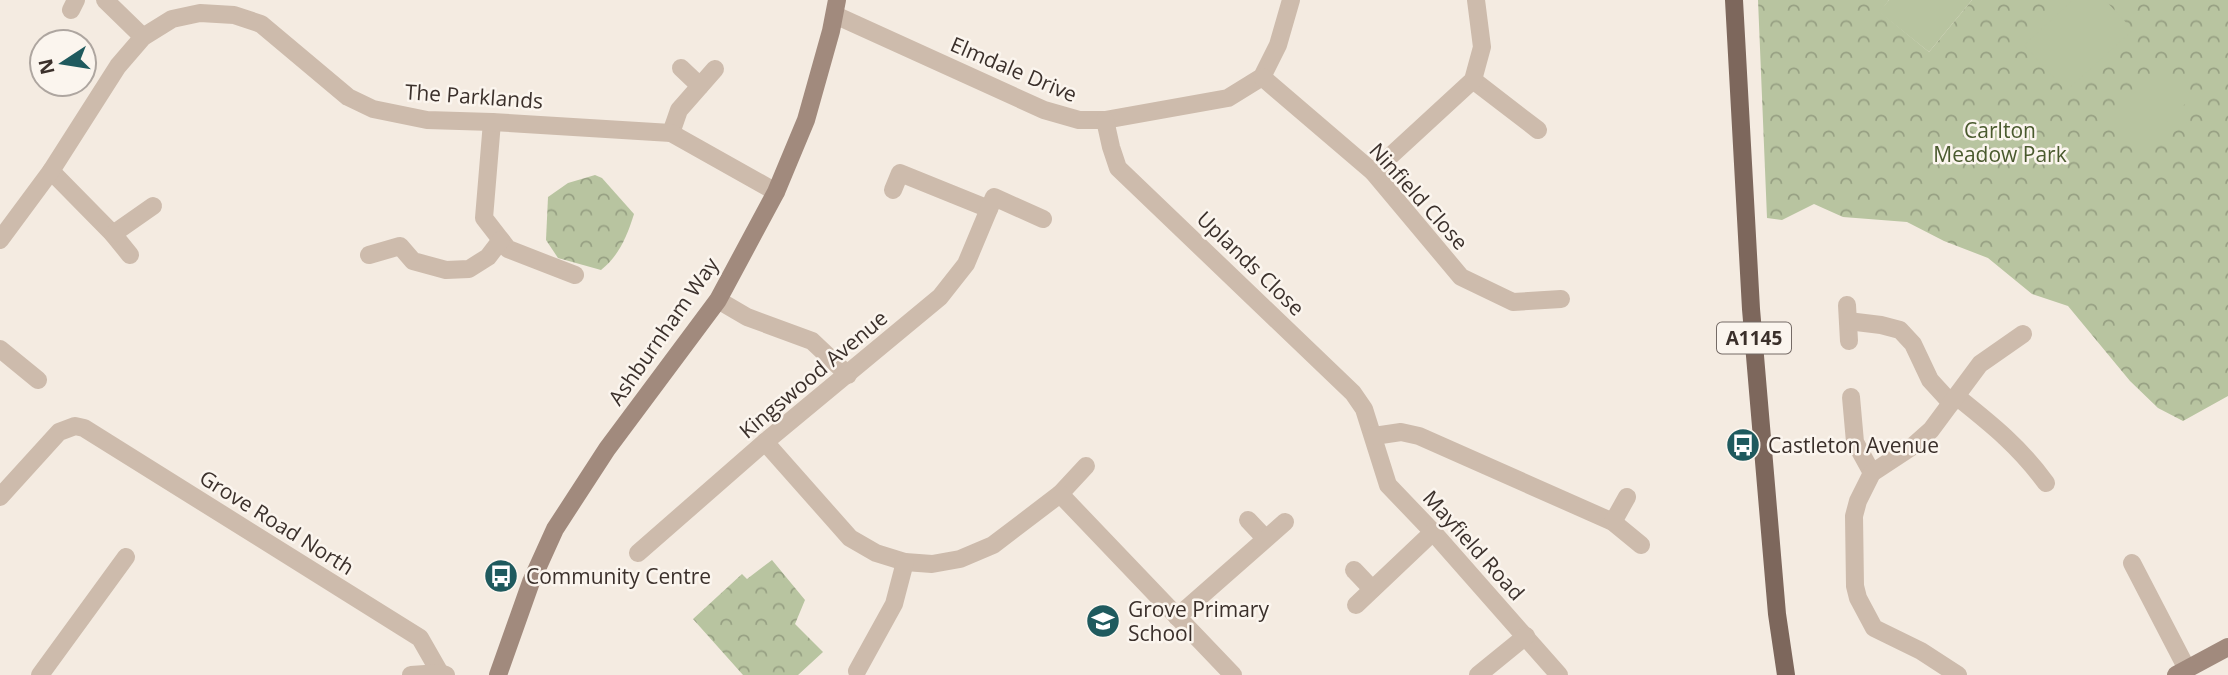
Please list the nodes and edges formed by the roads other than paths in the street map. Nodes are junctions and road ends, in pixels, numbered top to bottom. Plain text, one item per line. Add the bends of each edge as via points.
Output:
1 (105, 0) edge
2 (1291, 0) edge
3 (1476, 0) edge
4 (1734, 0) edge
5 (836, 8) edge
6 (143, 37) junction
7 (681, 68) dead end
8 (715, 69) dead end
9 (1262, 78) junction
10 (1473, 80) junction
11 (700, 86) junction
12 (1105, 120) junction
13 (492, 122) junction
14 (1538, 130) dead end
15 (671, 133) junction
16 (51, 171) junction
17 (1373, 172) junction
18 (893, 190) dead end
19 (776, 192) junction
20 (153, 206) dead end
21 (989, 209) junction
22 (1043, 219) dead end
23 (113, 234) junction
24 (0, 240) edge
25 (501, 240) junction
26 (130, 255) dead end
27 (369, 255) dead end
28 (575, 275) dead end
29 (1561, 299) dead end
30 (718, 300) junction
31 (2023, 334) dead end
32 (1849, 341) dead end
33 (0, 349) edge
34 (848, 375) junction
35 (38, 380) dead end
36 (1851, 397) dead end
37 (1953, 399) junction
38 (1374, 436) junction
39 (765, 442) junction
40 (1086, 466) dead end
41 (1872, 473) junction
42 (2046, 483) dead end
43 (1060, 494) junction
44 (0, 497) edge
45 (1627, 497) dead end
46 (1248, 520) dead end
47 (1284, 522) dead end
48 (1613, 522) junction
49 (1433, 532) junction
50 (1265, 538) junction
51 (1642, 545) dead end
52 (638, 553) dead end
53 (125, 556) dead end
54 (905, 562) junction
55 (2132, 563) dead end
56 (1354, 570) dead end
57 (1372, 589) junction
58 (1356, 605) dead end
59 (1177, 617) junction
60 (1525, 636) junction
61 (2228, 647) edge
62 (857, 671) dead end
63 (2182, 672) edge
64 (443, 674) edge
65 (40, 675) edge
66 (411, 675) edge
67 (498, 675) edge
68 (1233, 675) edge
69 (1478, 675) edge
70 (1559, 675) edge
71 (1786, 675) edge
72 (1958, 675) edge

1 - 6 street
2 - 9 street
3 - 10 street via 1482,47
4 - 71 main road, A1145 via 1751,309
5 - 12 street, Elmdale Drive via 1044,110 1079,120
5 - 19 street, Ashburnham Way via 806,120
6 - 13 street, The Parklands via 172,19 200,13 234,15 261,24 348,97 373,109 427,120
6 - 16 street, The Parklands via 118,66
7 - 11 street
8 - 11 street
9 - 12 street, Elmdale Drive via 1228,98
9 - 17 street, Ninfield Close
10 - 14 street
10 - 17 street
11 - 15 street via 679,110
12 - 38 street, Uplands Close via 1118,168 1353,393
13 - 15 street, The Parklands
13 - 25 street via 484,218
15 - 19 street, The Parklands
16 - 23 street
16 - 24 street, The Parklands
17 - 29 street, Ninfield Close via 1461,277 1513,302
18 - 21 street via 900,173
19 - 30 street, Ashburnham Way
20 - 23 street
21 - 22 street via 994,197
21 - 34 street, Kingswood Avenue via 966,264 940,297
23 - 26 street
25 - 27 street via 488,257 469,268 446,270 413,261 400,246
25 - 28 street via 508,249
30 - 34 street via 747,317 812,341
30 - 67 street, Ashburnham Way via 607,449 555,529
31 - 37 street via 1980,364
32 - 37 street via 1847,313 1900,330 1913,344 1930,380
33 - 35 street
34 - 39 street, Kingswood Avenue
36 - 41 street via 1855,442
37 - 41 street via 1931,430
37 - 42 street via 2011,441
38 - 48 street via 1401,432 1419,436
38 - 49 street, Mayfield Road via 1388,485
39 - 52 street, Kingswood Avenue
39 - 54 street via 850,538
40 - 43 street
41 - 72 street via 1854,516 1858,597 1874,628
43 - 54 street via 993,545 960,559
43 - 59 street
44 - 64 street, Grove Road North via 59,432 84,428 420,638
45 - 48 street
46 - 50 street
47 - 50 street
48 - 51 street
49 - 57 street
49 - 60 street, Mayfield Road
50 - 59 street
53 - 65 street
54 - 62 street via 894,604
55 - 63 street
56 - 57 street
57 - 58 street
59 - 68 street
60 - 69 street
60 - 70 street, Mayfield Road
61 - 63 street
64 - 66 street

